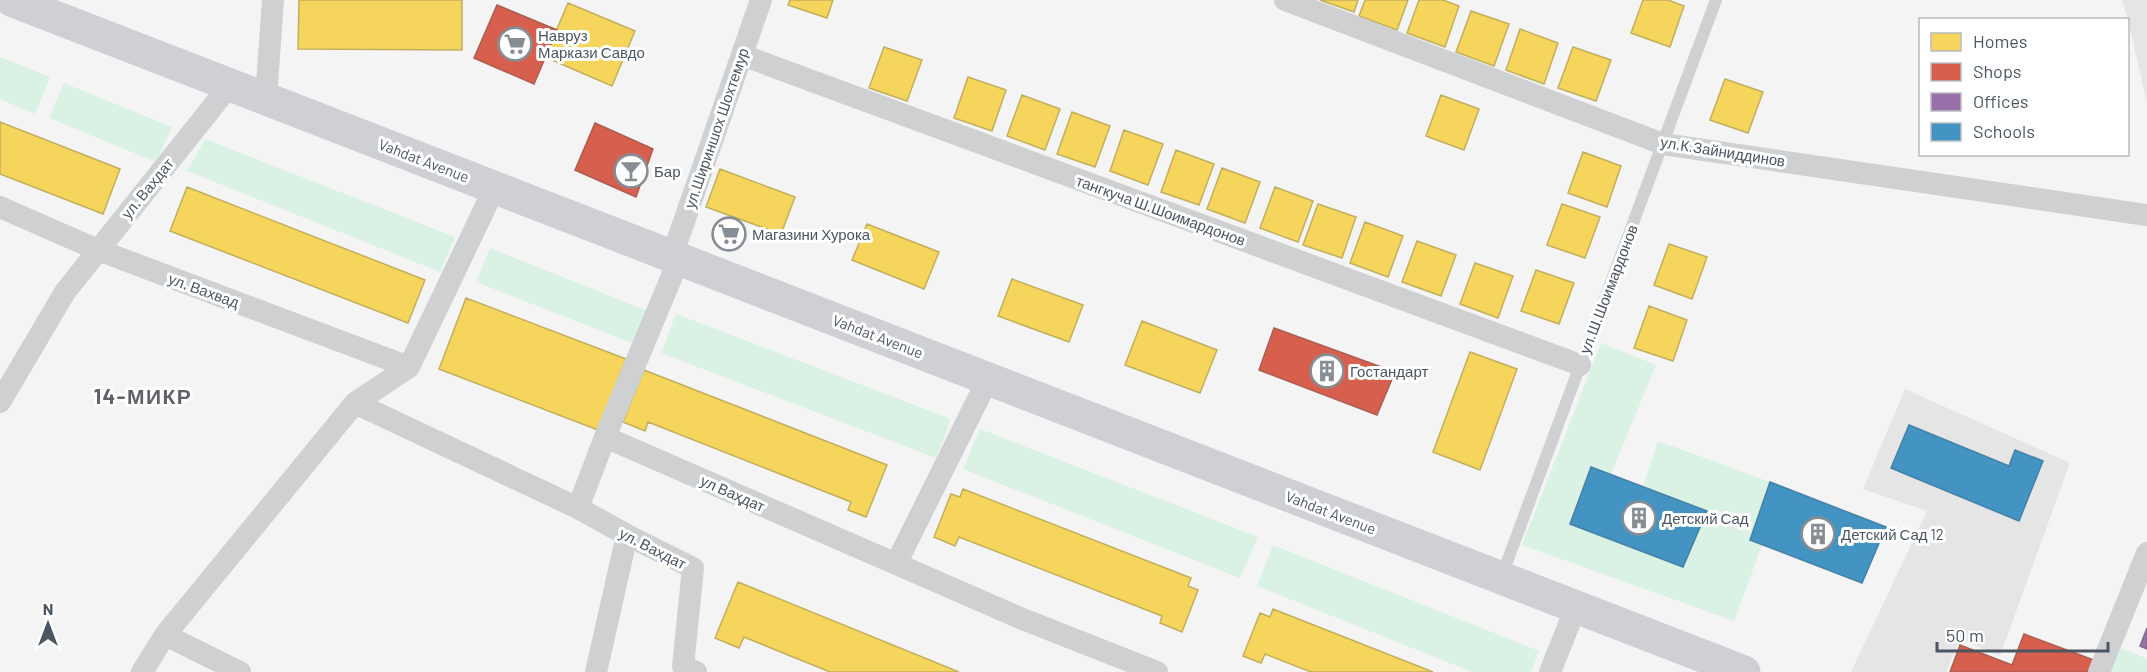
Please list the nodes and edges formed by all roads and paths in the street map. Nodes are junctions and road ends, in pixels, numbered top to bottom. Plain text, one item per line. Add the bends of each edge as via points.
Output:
1 (11, 0) edge
2 (273, 0) edge
3 (761, 0) edge
4 (1285, 0) edge
5 (1716, 0) edge
6 (742, 55) junction
7 (230, 85) junction
8 (266, 99) junction
9 (1663, 144) junction
10 (495, 187) junction
11 (0, 207) edge
12 (2147, 215) edge
13 (98, 250) junction
14 (676, 258) junction
15 (1580, 365) junction
16 (410, 366) junction
17 (988, 379) junction
18 (0, 402) edge
19 (355, 403) junction
20 (605, 437) junction
21 (578, 508) junction
22 (627, 535) junction
23 (2147, 552) edge
24 (896, 564) junction
25 (1501, 578) junction
26 (1576, 607) junction
27 (165, 635) junction
28 (142, 672) edge
29 (240, 672) edge
30 (596, 672) edge
31 (696, 672) edge
32 (1157, 672) edge
33 (1550, 672) edge
34 (1744, 672) edge
35 (2099, 672) edge

1 - 7 main road, Vahdat Avenue
2 - 8 street
3 - 6 street, ул.Шириншох Шохтемур
4 - 9 street, ул.К.Зайниддинов
5 - 9 lane, ул.Ш.Шоимардонов
6 - 14 street, ул.Шириншох Шохтемур
6 - 15 street, тангкуча Ш.Шоимардонов
7 - 8 main road, Vahdat Avenue
7 - 13 street, ул. Вахдат
8 - 10 main road, Vahdat Avenue
9 - 12 street, ул.К.Зайниддинов
9 - 15 lane, ул.Ш.Шоимардонов
10 - 14 main road, Vahdat Avenue
10 - 16 street
11 - 13 street, ул. Вахвад
13 - 16 street, ул. Вахвад
13 - 18 street, ул. Вахдат via 65,292
14 - 17 main road, Vahdat Avenue
14 - 20 street
15 - 25 lane, ул.Ш.Шоимардонов
16 - 19 street
17 - 24 street
17 - 25 main road, Vahdat Avenue
19 - 21 street
19 - 27 street
20 - 21 street
20 - 24 street, ул Ваҳдат
21 - 22 street, ул. Вахдат
22 - 30 street
22 - 31 street, ул. Вахдат via 693,568 683,666
23 - 35 street
24 - 32 street, ул Ваҳдат
25 - 26 main road, Vahdat Avenue
26 - 33 street
26 - 34 main road, Vahdat Avenue
27 - 28 street
27 - 29 street

